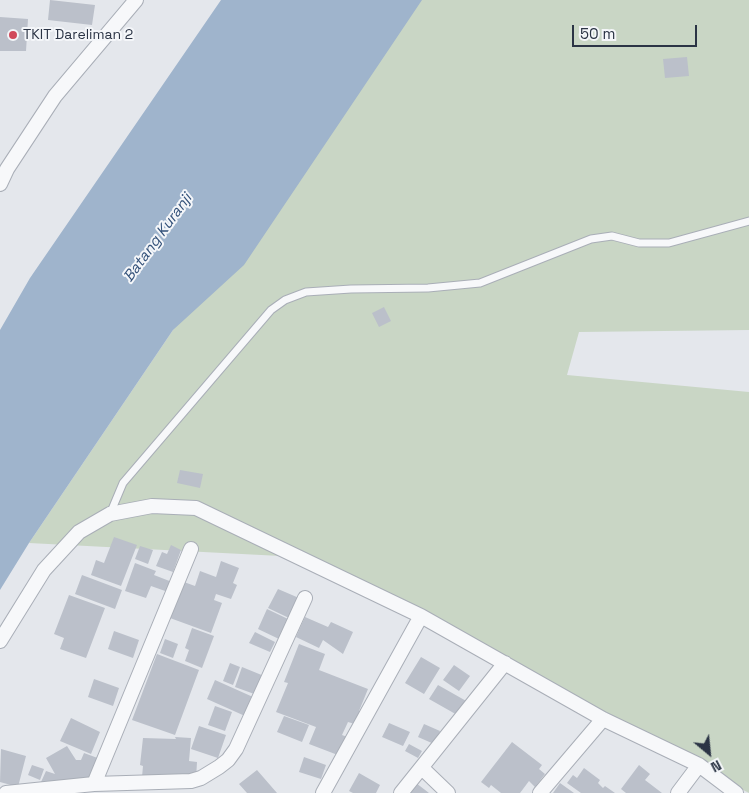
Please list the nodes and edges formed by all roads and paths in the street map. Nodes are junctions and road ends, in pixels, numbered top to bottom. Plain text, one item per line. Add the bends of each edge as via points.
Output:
1 (136, 0) edge
2 (0, 184) edge
3 (749, 221) edge
4 (110, 514) junction
5 (191, 549) dead end
6 (304, 598) dead end
7 (421, 616) junction
8 (0, 642) edge
9 (504, 663) junction
10 (603, 719) junction
11 (699, 765) junction
12 (422, 768) junction
13 (94, 784) junction
14 (6, 793) edge
15 (323, 793) edge
16 (401, 793) edge
17 (448, 793) edge
18 (540, 793) edge
19 (678, 793) edge
20 (736, 793) edge

1 - 2 street via 55,96
3 - 4 lane via 669,243 639,243 612,236 591,239 480,283 306,292 285,300 271,310 124,483
4 - 7 street via 152,506 196,508
4 - 8 street via 79,532 44,570
5 - 13 street
6 - 13 street via 236,749 228,760 201,778 190,781
7 - 9 street
7 - 15 street
9 - 10 street
9 - 12 street
10 - 11 street
10 - 18 street
11 - 19 street
11 - 20 street
12 - 16 street
12 - 17 street
13 - 14 street

